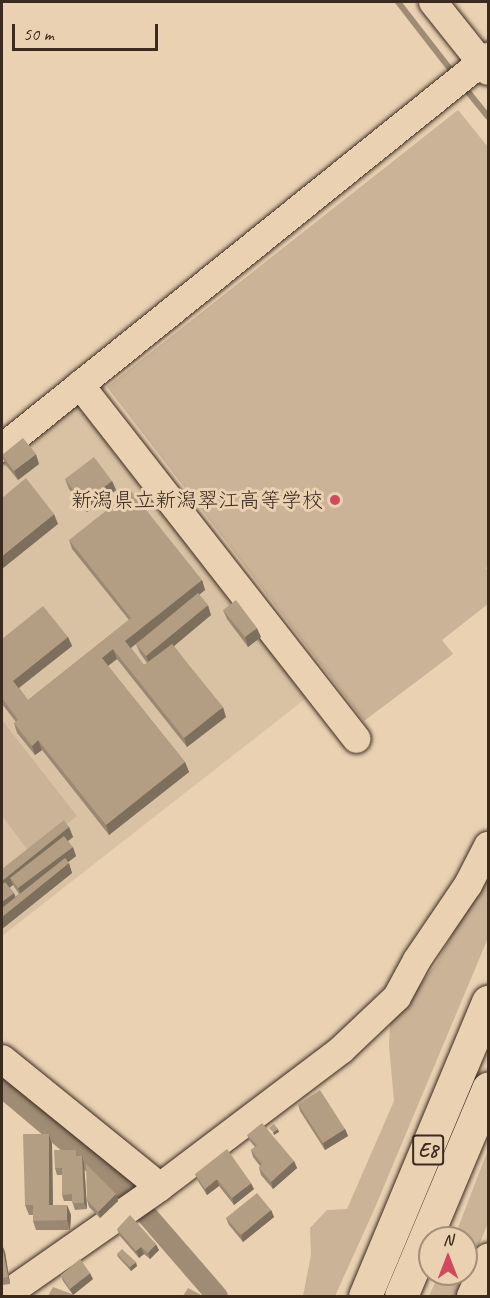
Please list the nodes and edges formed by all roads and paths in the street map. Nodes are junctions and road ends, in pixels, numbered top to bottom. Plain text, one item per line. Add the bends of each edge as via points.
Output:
1 (433, 2) edge
2 (486, 63) edge
3 (80, 385) junction
4 (2, 448) edge
5 (357, 739) dead end
6 (489, 846) edge
7 (489, 1002) edge
8 (2, 1059) edge
9 (489, 1089) edge
10 (160, 1187) junction
11 (489, 1258) edge
12 (4, 1296) edge
13 (365, 1296) edge
14 (401, 1296) edge
15 (471, 1296) edge

1 - 2 street
2 - 3 street
3 - 4 street
3 - 5 street
6 - 10 street via 397,997 341,1050
7 - 13 highway, E8
8 - 10 street
9 - 14 highway, E8
10 - 12 street
11 - 15 street

